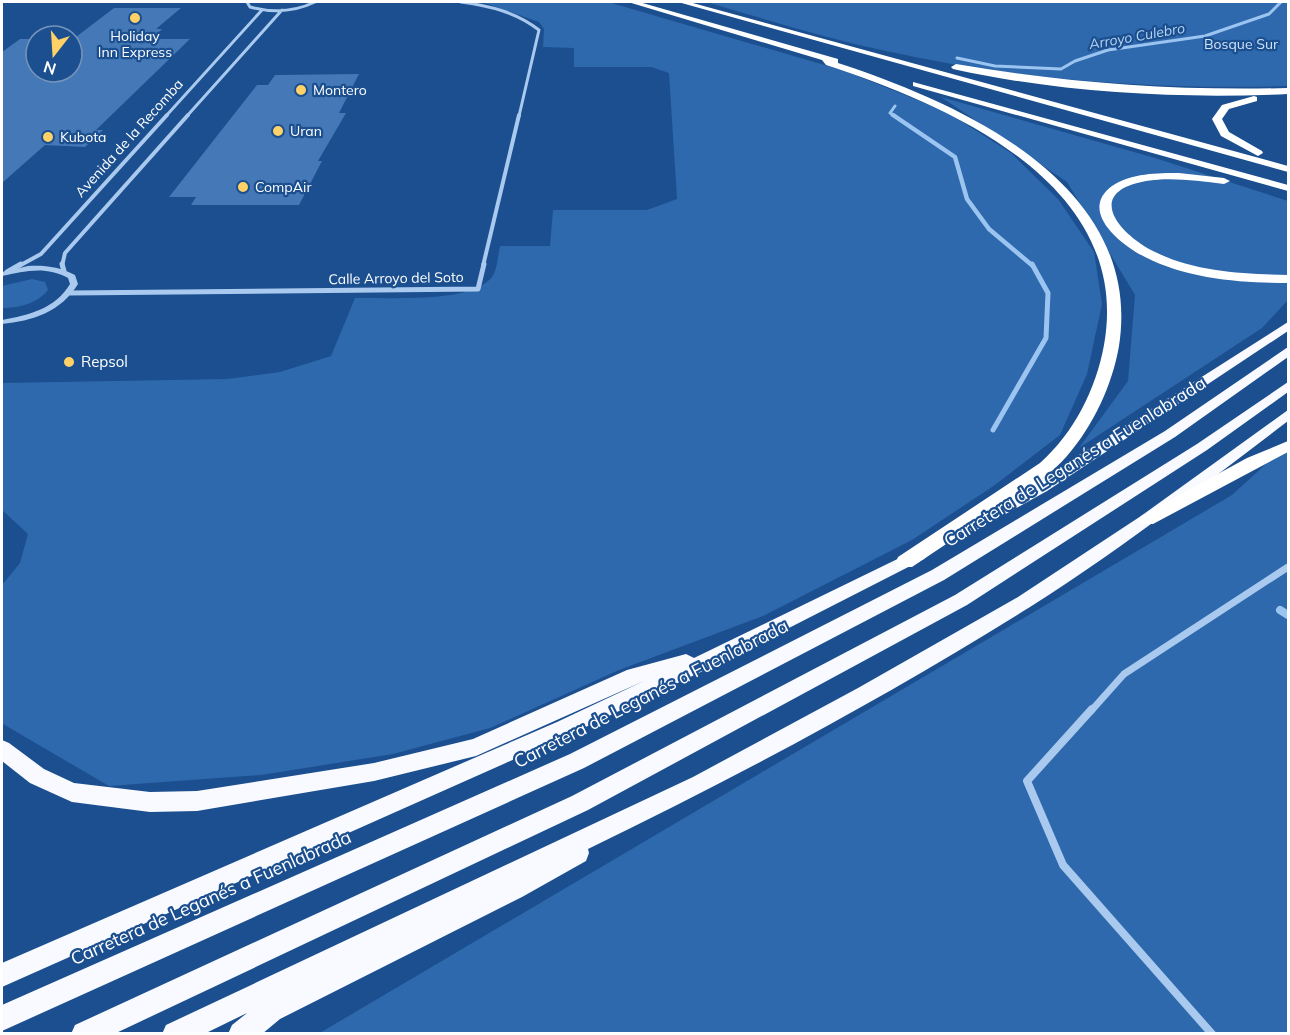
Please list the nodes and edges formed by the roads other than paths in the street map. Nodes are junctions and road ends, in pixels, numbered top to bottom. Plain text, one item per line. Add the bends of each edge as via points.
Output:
1 (247, 2) edge
2 (315, 2) edge
3 (461, 2) edge
4 (632, 2) edge
5 (682, 2) edge
6 (262, 10) junction
7 (282, 10) junction
8 (827, 41) junction
9 (825, 58) junction
10 (1288, 91) edge
11 (1288, 99) edge
12 (1288, 166) edge
13 (1211, 168) junction
14 (1288, 188) edge
15 (1288, 195) edge
16 (64, 271) junction
17 (4, 273) edge
18 (1288, 279) edge
19 (70, 293) junction
20 (20, 319) junction
21 (2, 322) edge
22 (1288, 326) edge
23 (2, 329) edge
24 (1288, 351) edge
25 (1288, 386) edge
26 (1288, 414) edge
27 (1288, 446) edge
28 (1147, 520) junction
29 (905, 562) junction
30 (1288, 567) edge
31 (725, 652) junction
32 (2, 749) edge
33 (701, 784) junction
34 (2, 975) edge
35 (2, 1018) edge
36 (84, 1034) edge
37 (175, 1034) edge
38 (241, 1034) edge
39 (1212, 1034) edge

1 - 6 street
2 - 7 street
3 - 19 street, Calle Arroyo del Soto via 483,4 524,17 539,30 478,289
4 - 9 highway
5 - 8 highway
6 - 7 street
6 - 17 street, Avenida de la Recomba via 41,254
7 - 16 street, Avenida de la Recomba via 65,253 61,262
8 - 10 highway via 942,65 1055,82 1181,91
8 - 12 highway
9 - 13 highway
9 - 29 highway via 829,63 899,86 966,117 1028,159 1067,196 1084,219 1102,248 1113,285 1114,341 1102,382 1087,416 1061,452 1032,478
11 - 12 highway via 1239,102 1220,111 1216,119 1225,134
13 - 14 highway
13 - 15 highway
15 - 18 highway via 1210,179 1162,177 1123,185 1104,205 1108,221 1121,235 1168,261 1233,277
16 - 17 street via 38,267
16 - 19 street via 74,284
19 - 20 street via 51,308
20 - 21 street
20 - 23 street
22 - 29 highway via 1041,487
24 - 35 highway, Carretera de Leganés a Fuenlabrada via 1170,434 927,581 577,761
25 - 36 highway via 1202,447 961,600 580,803
26 - 28 highway
27 - 28 highway
28 - 33 highway via 1024,602
29 - 31 highway
30 - 39 street via 1124,674 1027,781 1063,865
31 - 32 highway via 634,676 476,747 374,772 197,801 150,802 72,792 36,776
31 - 34 highway via 564,728
33 - 37 highway
33 - 38 highway via 514,889 271,1010

